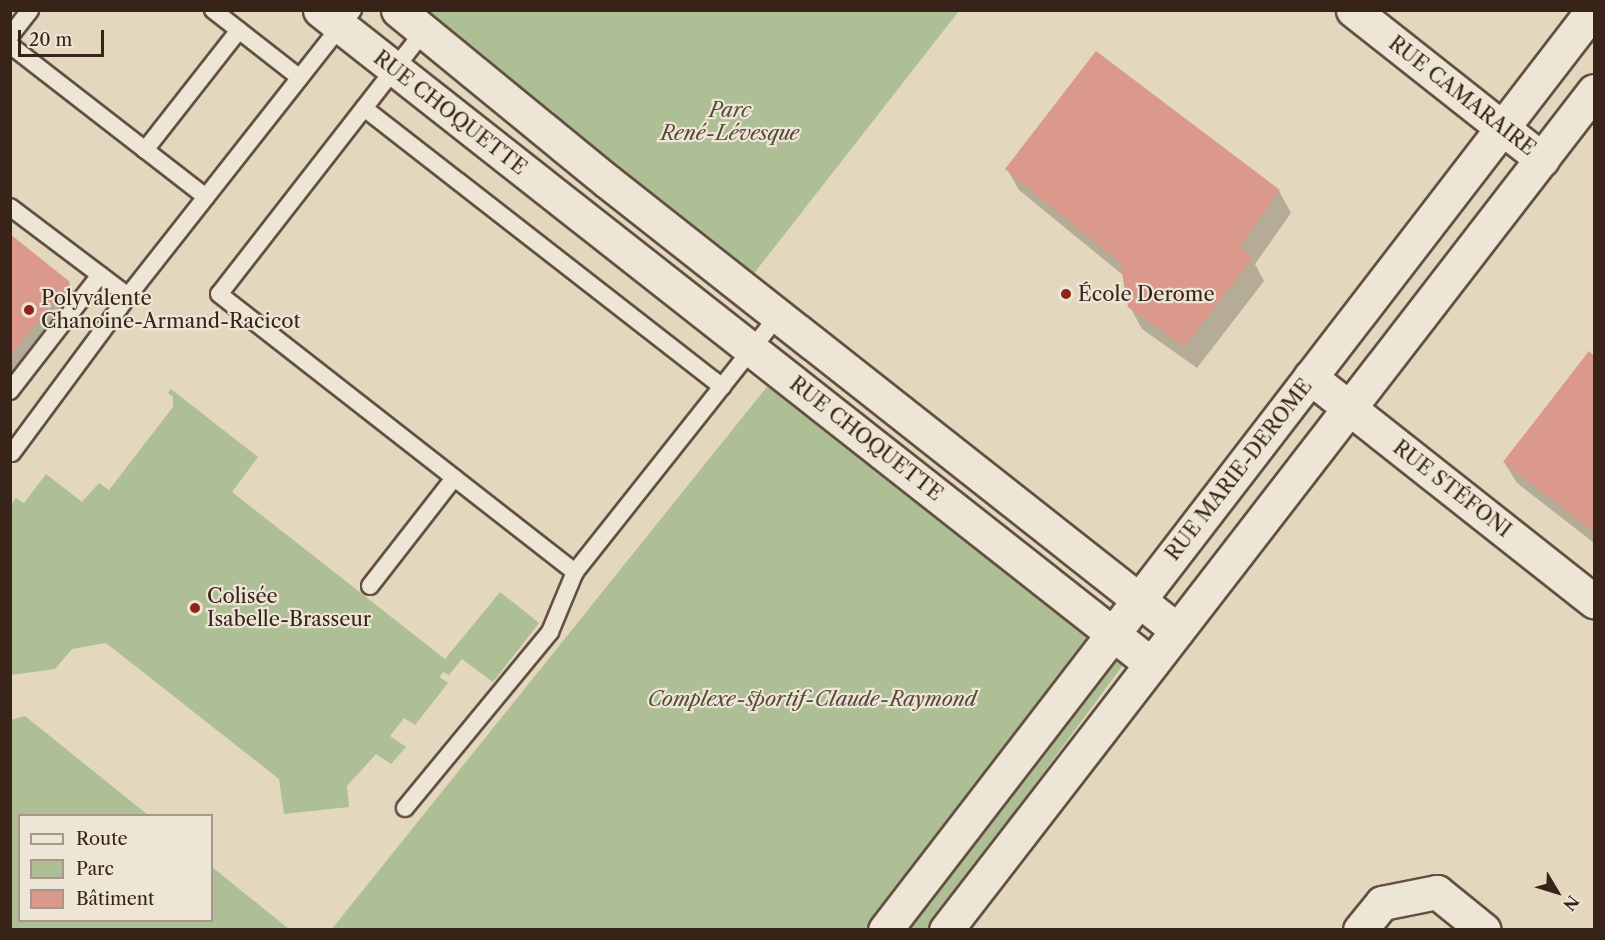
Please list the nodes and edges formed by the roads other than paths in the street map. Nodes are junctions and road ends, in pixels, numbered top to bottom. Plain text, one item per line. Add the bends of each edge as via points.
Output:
1 (30, 10) edge
2 (213, 10) edge
3 (398, 10) edge
4 (1353, 10) edge
5 (1593, 10) edge
6 (338, 16) edge
7 (239, 30) junction
8 (424, 31) junction
9 (10, 36) edge
10 (10, 45) edge
11 (395, 69) junction
12 (300, 78) junction
13 (1594, 91) edge
14 (364, 108) junction
15 (1503, 128) junction
16 (145, 150) junction
17 (1542, 159) junction
18 (607, 182) junction
19 (206, 197) junction
20 (10, 207) edge
21 (580, 215) junction
22 (100, 275) junction
23 (128, 296) junction
24 (779, 315) junction
25 (752, 349) junction
26 (1310, 377) junction
27 (722, 387) junction
28 (10, 392) edge
29 (1349, 408) junction
30 (12, 453) dead end
31 (454, 478) junction
32 (575, 572) junction
33 (370, 586) dead end
34 (1139, 599) junction
35 (1594, 601) edge
36 (1177, 630) junction
37 (1113, 633) junction
38 (1151, 664) junction
39 (405, 808) dead end
40 (885, 930) edge
41 (946, 930) edge
42 (1360, 930) edge
43 (1484, 930) edge

1 - 9 lane
2 - 7 lane
3 - 8 street
4 - 15 street, RUE CAMARAIRE
5 - 15 street, RUE MARIE-DEROME
6 - 11 street, RUE CHOQUETTE
6 - 12 lane
7 - 12 lane
7 - 16 lane
8 - 11 lane
8 - 18 street
10 - 16 lane
11 - 14 lane
11 - 21 street, RUE CHOQUETTE
12 - 19 lane
13 - 17 street
14 - 27 lane
14 - 31 lane via 219,294
15 - 17 street, RUE CAMARAIRE
15 - 26 street, RUE MARIE-DEROME
16 - 19 lane
17 - 29 street
18 - 21 street
18 - 24 street
19 - 23 lane
20 - 22 lane
21 - 25 street, RUE CHOQUETTE
22 - 23 lane
22 - 28 lane
23 - 30 lane
24 - 25 lane
24 - 34 street
25 - 27 lane
25 - 37 street, RUE CHOQUETTE
26 - 29 street, RUE STÉFONI
26 - 34 street, RUE MARIE-DEROME
27 - 32 lane
29 - 35 street, RUE STÉFONI
29 - 36 street
31 - 32 lane
31 - 33 lane
32 - 39 lane via 550,632
34 - 36 street
34 - 37 street, RUE MARIE-DEROME
36 - 38 street
37 - 38 street, RUE CHOQUETTE
37 - 40 street, RUE MARIE-DEROME
38 - 41 street
42 - 43 street via 1382,903 1437,892

